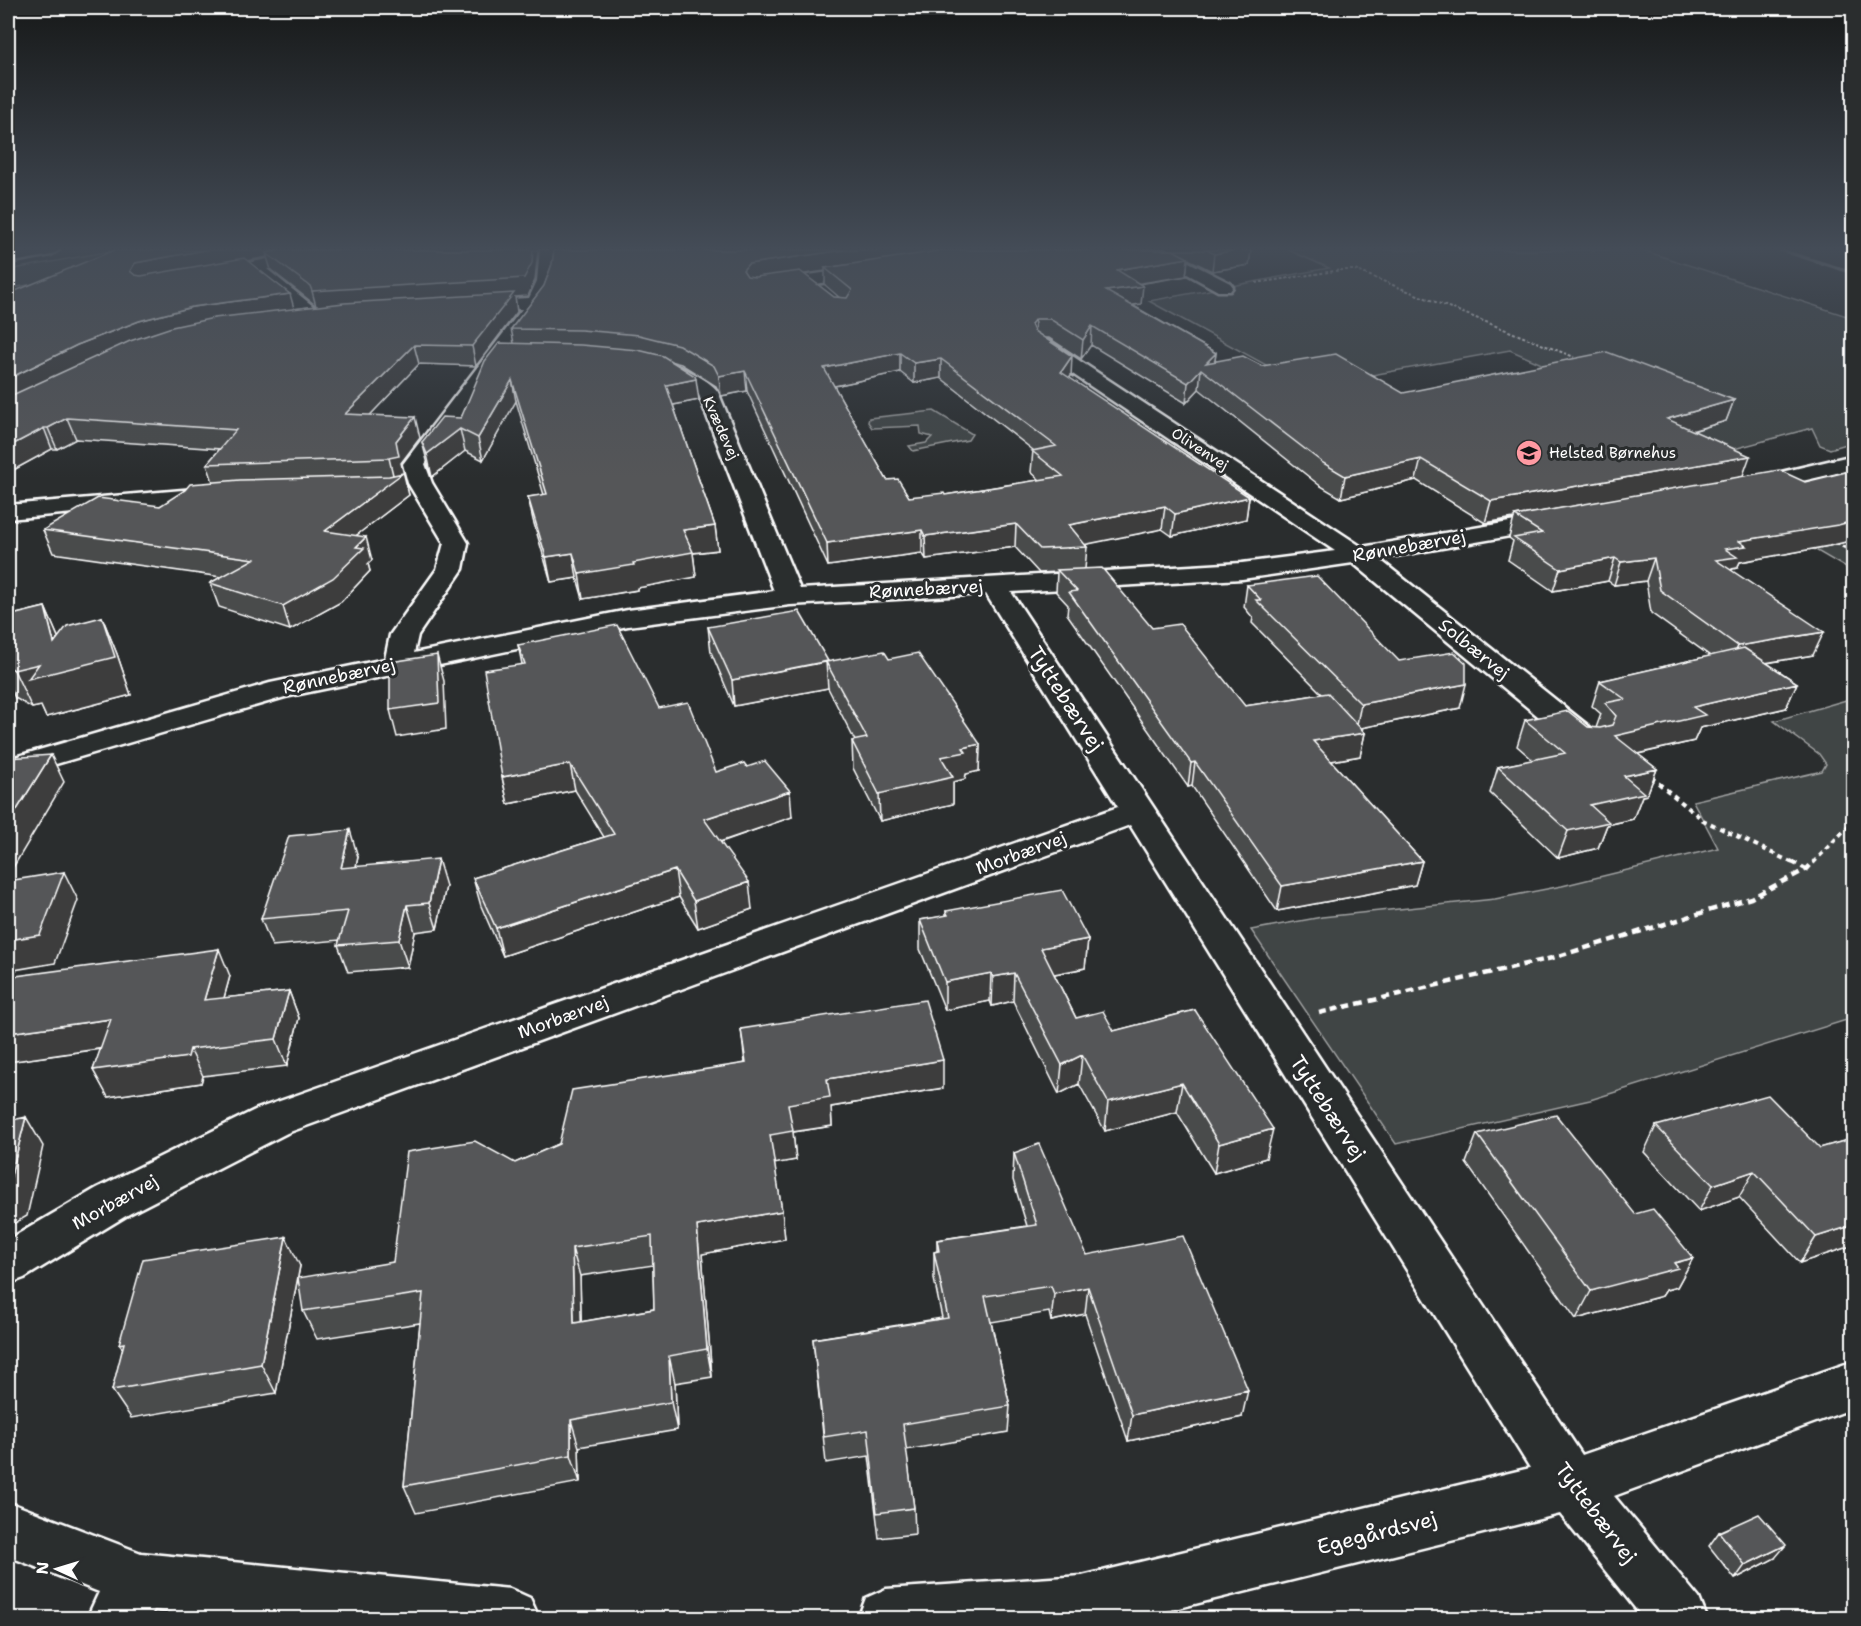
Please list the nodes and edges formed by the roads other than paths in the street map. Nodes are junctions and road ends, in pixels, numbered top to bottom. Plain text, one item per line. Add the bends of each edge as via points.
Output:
1 (524, 326) edge
2 (1041, 344) edge
3 (641, 362) edge
4 (1854, 462) edge
5 (420, 483) junction
6 (395, 489) edge
7 (1726, 491) edge
8 (236, 493) edge
9 (8, 512) edge
10 (1577, 517) edge
11 (1358, 555) junction
12 (994, 586) junction
13 (790, 597) junction
14 (398, 663) junction
15 (1590, 743) edge
16 (8, 770) edge
17 (1138, 811) junction
18 (8, 1264) edge
19 (1854, 1384) edge
20 (1571, 1485) junction
21 (8, 1529) edge
22 (128, 1600) edge
23 (510, 1618) edge
24 (886, 1618) edge
25 (1679, 1618) edge

1 - 5 street via 509,356 414,464
2 - 11 street, Olivenvej
3 - 13 street, Kvædevej via 673,370 708,392
4 - 7 street
5 - 6 street
5 - 14 street via 456,543 450,569 404,635
8 - 9 street
10 - 11 street, Rønnebærvej
11 - 12 street, Rønnebærvej via 1242,571
11 - 15 street, Solbærvej
12 - 13 street, Rønnebærvej
12 - 17 street, Tyttebærvej
13 - 14 street, Rønnebærvej via 628,618
14 - 16 street, Rønnebærvej via 280,689
17 - 18 street, Morbærvej via 272,1121 113,1201
17 - 20 street, Tyttebærvej
19 - 20 street, Egegårdsvej
20 - 24 street, Egegårdsvej via 1082,1604
20 - 25 street, Tyttebærvej
21 - 22 street
22 - 23 street

